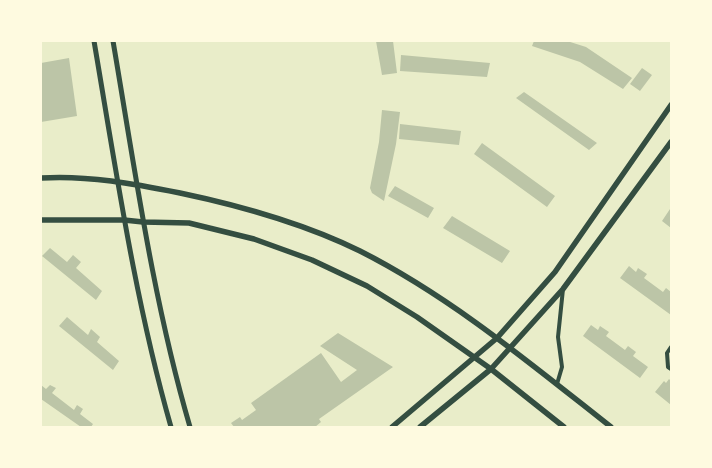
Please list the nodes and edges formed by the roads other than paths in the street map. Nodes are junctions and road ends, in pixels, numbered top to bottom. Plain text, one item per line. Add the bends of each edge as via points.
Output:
1 (94, 41) edge
2 (113, 41) edge
3 (671, 104) edge
4 (671, 142) edge
5 (41, 178) edge
6 (118, 183) junction
7 (137, 185) junction
8 (41, 220) edge
9 (124, 220) junction
10 (143, 222) junction
11 (563, 289) junction
12 (497, 338) junction
13 (510, 347) junction
14 (671, 347) edge
15 (473, 357) junction
16 (491, 369) junction
17 (671, 369) edge
18 (557, 384) junction
19 (171, 427) edge
20 (190, 427) edge
21 (392, 427) edge
22 (420, 427) edge
23 (564, 427) edge
24 (611, 427) edge

1 - 6 street
2 - 7 street
3 - 12 main road via 555,272
4 - 11 main road
5 - 6 main road via 108,180
6 - 7 main road
6 - 9 street
7 - 10 street
7 - 12 main road via 210,199 312,230 359,251 406,277
8 - 9 main road
9 - 10 main road
9 - 19 street via 161,394
10 - 15 main road via 189,223 254,239 312,260 374,290
10 - 20 street via 155,288
11 - 13 main road
11 - 18 street via 558,336 562,367
12 - 13 main road
12 - 15 main road
13 - 16 main road
13 - 18 main road
14 - 17 street via 667,353 668,367
15 - 16 main road
15 - 21 main road
16 - 22 main road
16 - 23 main road
18 - 24 main road

